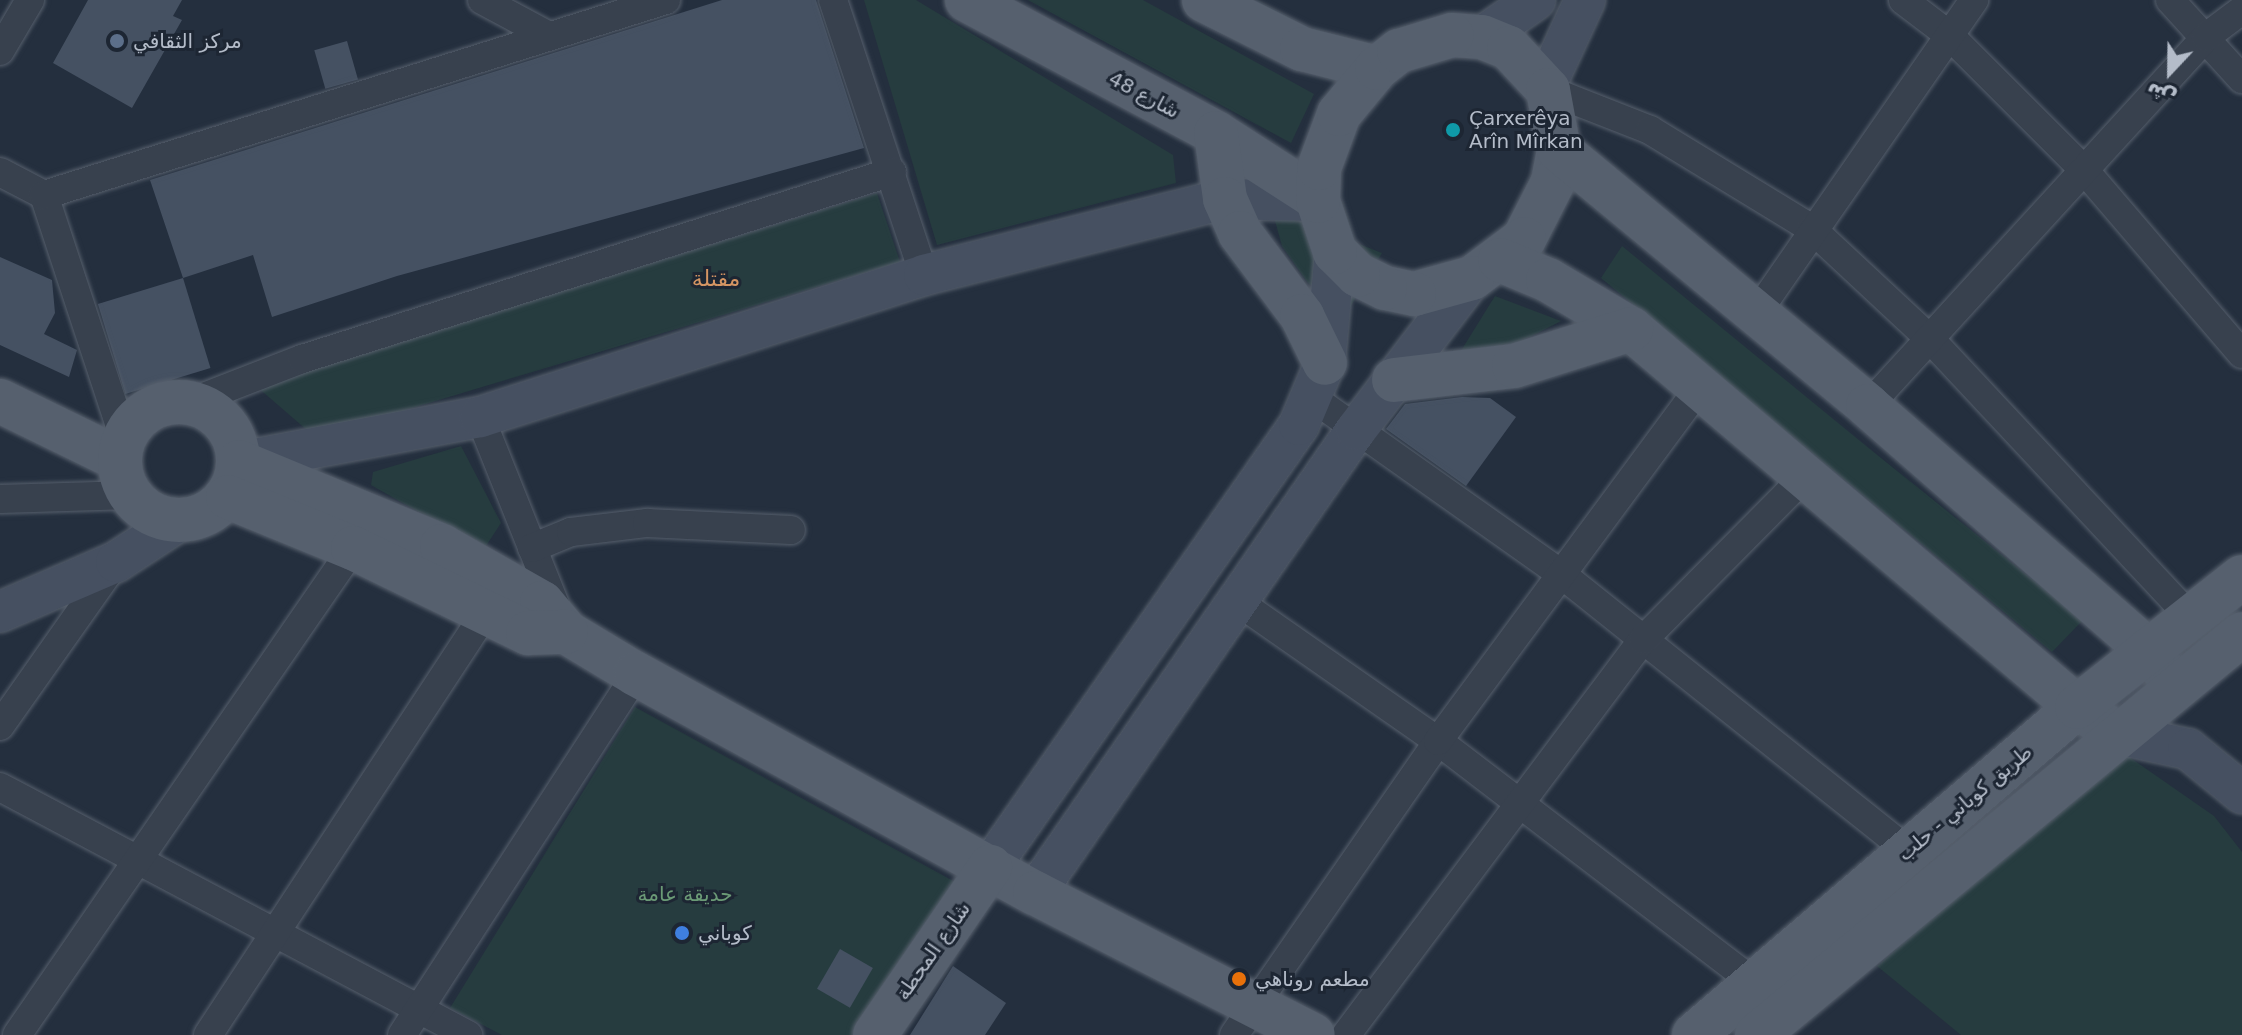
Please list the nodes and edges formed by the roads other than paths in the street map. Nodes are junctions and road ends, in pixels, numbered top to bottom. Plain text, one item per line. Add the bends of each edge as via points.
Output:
1 (30, 0) edge
2 (482, 0) edge
3 (666, 0) edge
4 (833, 0) edge
5 (967, 0) edge
6 (1204, 0) edge
7 (1535, 0) edge
8 (1585, 0) edge
9 (1903, 0) edge
10 (1974, 0) edge
11 (2170, 0) edge
12 (2242, 10) edge
13 (1949, 35) junction
14 (549, 36) junction
15 (1482, 37) junction
16 (2206, 37) junction
17 (0, 51) edge
18 (1377, 68) junction
19 (2242, 79) edge
20 (1546, 88) junction
21 (1216, 133) junction
22 (1559, 150) junction
23 (2085, 171) junction
24 (0, 172) edge
25 (892, 172) junction
26 (44, 195) junction
27 (1225, 199) junction
28 (1318, 199) junction
29 (1812, 229) junction
30 (1335, 252) junction
31 (1486, 269) junction
32 (924, 275) junction
33 (1758, 311) junction
34 (1631, 329) junction
35 (1931, 340) junction
36 (2242, 354) edge
37 (1394, 380) junction
38 (1320, 381) junction
39 (1701, 386) junction
40 (0, 401) edge
41 (191, 402) junction
42 (1868, 406) junction
43 (480, 417) junction
44 (1356, 430) junction
45 (125, 464) junction
46 (1806, 475) junction
47 (234, 479) junction
48 (0, 499) edge
49 (179, 521) junction
50 (791, 530) dead end
51 (353, 548) junction
52 (532, 548) junction
53 (116, 562) junction
54 (1560, 573) junction
55 (2242, 577) edge
56 (1237, 601) junction
57 (0, 612) edge
58 (484, 615) junction
59 (2190, 617) junction
60 (566, 632) junction
61 (2242, 634) edge
62 (1643, 640) junction
63 (2148, 650) junction
64 (636, 674) junction
65 (2176, 686) junction
66 (2077, 707) junction
67 (0, 726) edge
68 (2118, 734) junction
69 (1438, 741) junction
70 (2188, 749) junction
71 (0, 787) edge
72 (2242, 793) edge
73 (1518, 802) junction
74 (1908, 851) junction
75 (135, 861) junction
76 (990, 867) junction
77 (1035, 893) junction
78 (276, 935) junction
79 (1754, 983) junction
80 (419, 1009) junction
81 (1244, 1020) edge
82 (19, 1028) edge
83 (885, 1032) edge
84 (208, 1035) edge
85 (402, 1035) edge
86 (468, 1035) edge
87 (1313, 1035) edge
88 (1346, 1035) edge
89 (1694, 1035) edge
90 (1757, 1035) edge

1 - 17 street
2 - 14 street
3 - 14 street
4 - 25 street
5 - 21 main road, 48 شارع
6 - 18 main road via 1302,49
7 - 15 main road
8 - 20 main road via 1561,41
9 - 13 street
10 - 13 street
11 - 16 street
12 - 16 street
13 - 23 street
13 - 29 street
14 - 26 street
15 - 18 main road via 1425,40
15 - 20 main road via 1509,48
16 - 19 street
16 - 23 street
18 - 28 main road via 1348,101 1327,140
20 - 22 main road
20 - 29 street via 1699,156
21 - 27 main road
21 - 28 main road, 48 شارع
22 - 31 main road via 1542,212
22 - 33 main road
23 - 35 street
23 - 36 street
24 - 26 street
25 - 32 street
25 - 41 street via 302,359
26 - 45 street
27 - 28 main road
27 - 32 main road
27 - 38 main road via 1240,233 1302,316
28 - 30 main road
29 - 33 street
29 - 35 street
30 - 31 main road via 1358,275 1414,294
30 - 38 main road
31 - 34 main road via 1548,280
31 - 37 main road
32 - 43 main road
33 - 42 main road
34 - 37 main road via 1514,366
34 - 39 main road
35 - 42 street
35 - 59 street
37 - 44 main road
38 - 44 street
38 - 76 main road
39 - 46 main road
39 - 54 street
40 - 45 main road
41 - 45 main road via 151,408
41 - 47 main road via 226,423
42 - 63 main road
43 - 47 main road
43 - 52 street
44 - 54 street
44 - 56 main road
45 - 48 street
45 - 49 main road via 161,518
46 - 62 street
46 - 66 main road
47 - 49 main road via 214,510
47 - 51 main road
47 - 60 main road via 442,546 542,603
49 - 53 main road
50 - 52 street via 647,523 571,532
51 - 58 main road
51 - 75 street
52 - 60 street
53 - 57 main road
53 - 67 street
54 - 62 street
54 - 69 street
55 - 59 main road, طريق كوباني - حلب
56 - 69 street
56 - 77 main road
58 - 60 main road via 528,633
58 - 78 street
59 - 63 main road, طريق كوباني - حلب
60 - 64 main road
61 - 65 main road
62 - 73 street
62 - 74 street
63 - 65 main road
63 - 66 main road, طريق كوباني - حلب
64 - 76 main road
64 - 80 street
65 - 68 main road
65 - 70 main road
66 - 68 main road
66 - 74 main road, طريق كوباني - حلب
68 - 70 main road
68 - 90 main road
69 - 73 street
69 - 81 street
70 - 72 main road
71 - 75 street
73 - 79 street
73 - 88 street
74 - 79 main road, طريق كوباني - حلب
75 - 78 street
75 - 82 street
76 - 77 main road
76 - 83 main road, شارع المحطة
77 - 81 main road
78 - 80 street
78 - 84 street
79 - 89 main road, طريق كوباني - حلب
80 - 85 street
80 - 86 street
81 - 87 main road

